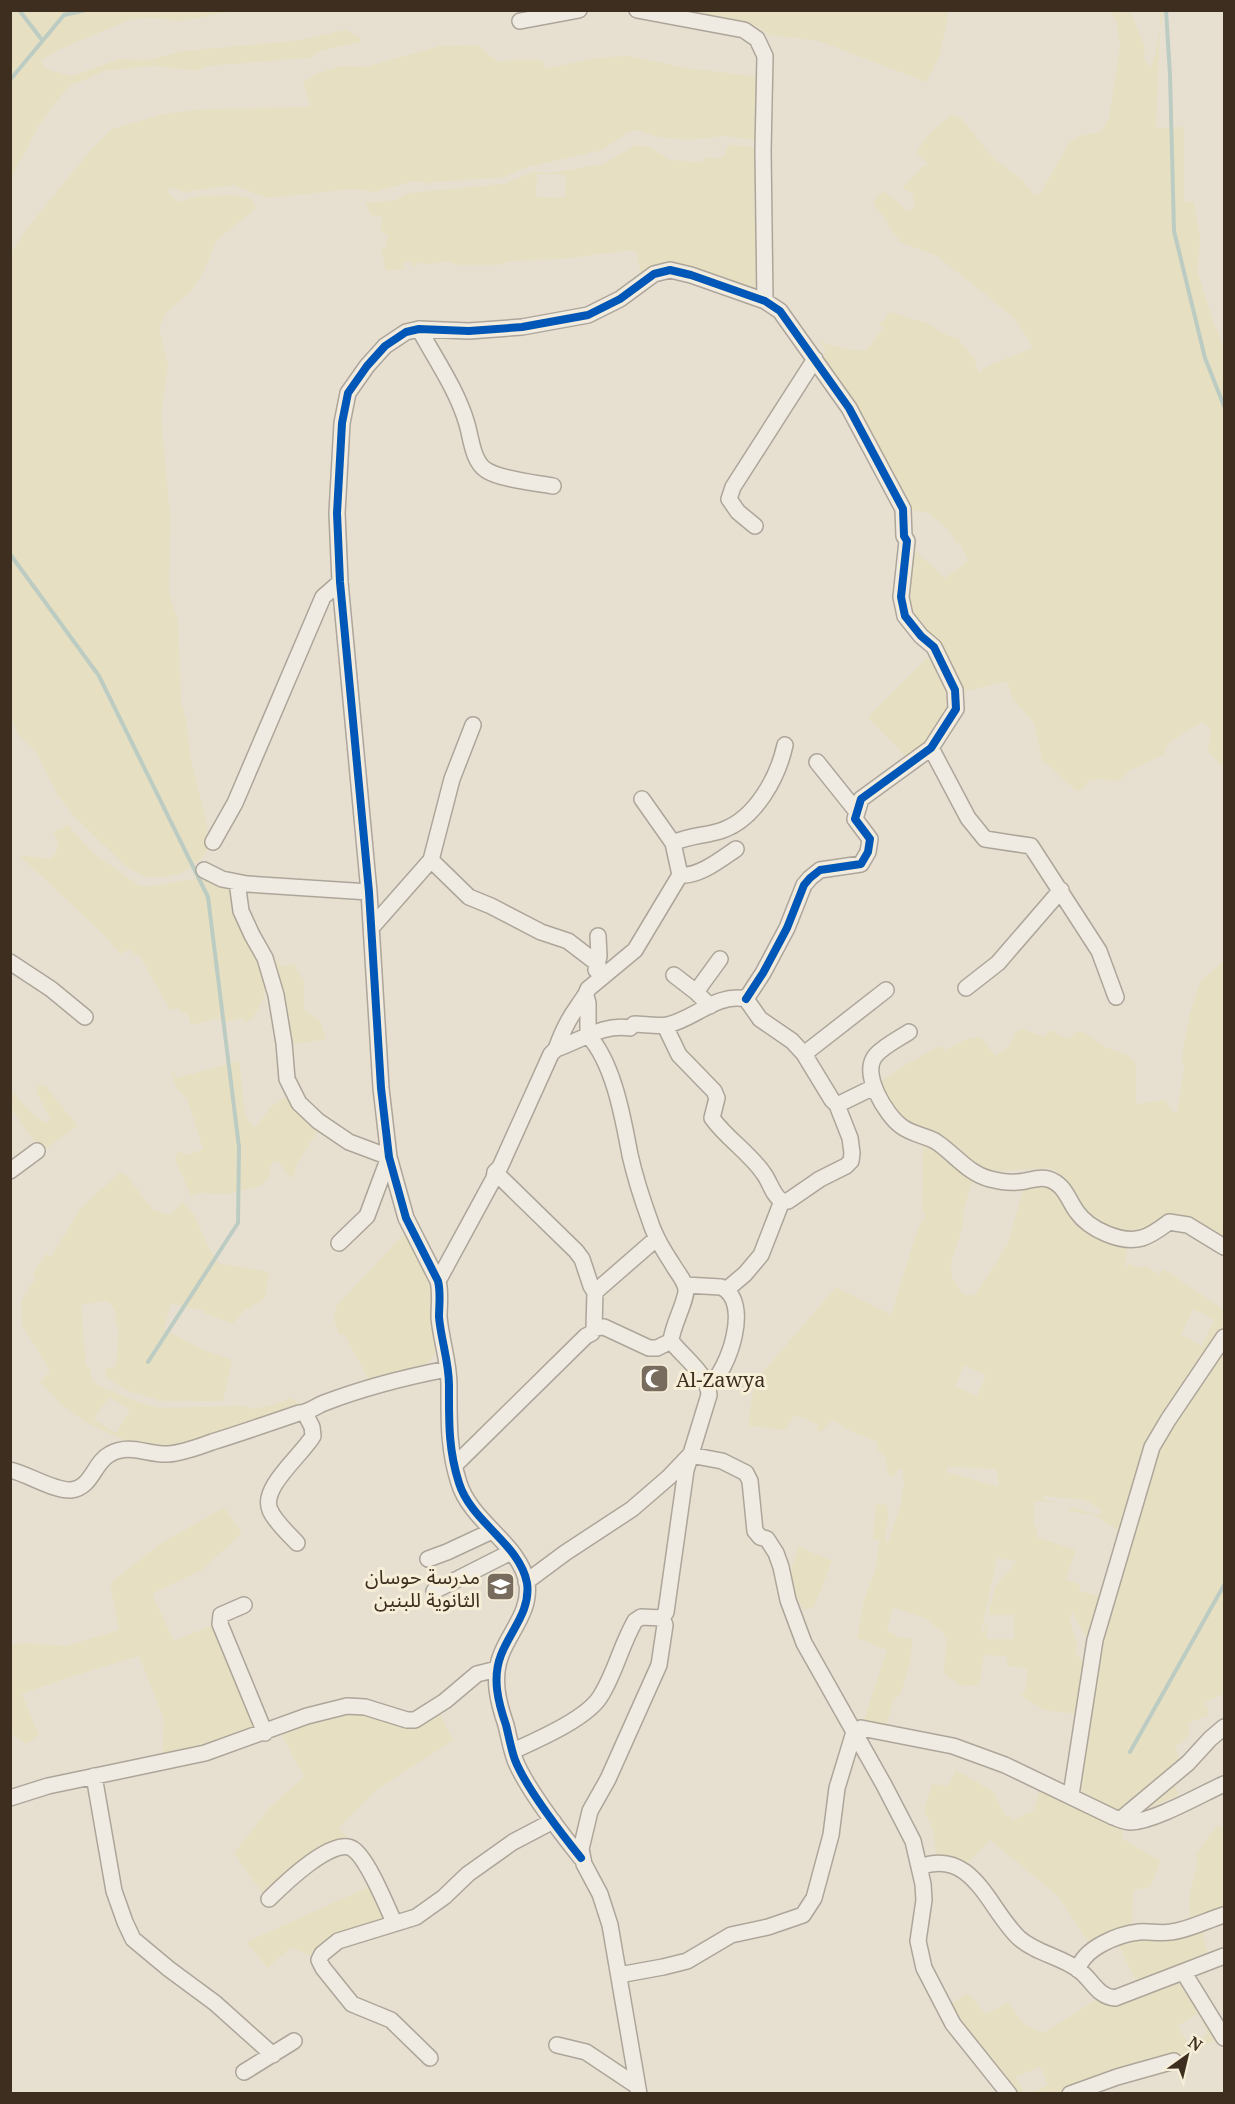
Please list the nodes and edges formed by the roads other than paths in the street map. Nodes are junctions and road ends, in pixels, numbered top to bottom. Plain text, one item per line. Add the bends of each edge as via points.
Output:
1 (579, 10) edge
2 (637, 10) edge
3 (520, 21) dead end
4 (765, 301) junction
5 (419, 329) junction
6 (815, 358) junction
7 (553, 486) dead end
8 (754, 526) dead end
9 (340, 582) junction
10 (473, 725) dead end
11 (785, 745) dead end
12 (931, 748) junction
13 (817, 762) dead end
14 (642, 799) dead end
15 (857, 812) junction
16 (213, 842) dead end
17 (673, 843) junction
18 (736, 849) dead end
19 (431, 860) junction
20 (204, 870) dead end
21 (680, 875) junction
22 (237, 882) junction
23 (1061, 890) junction
24 (369, 892) junction
25 (372, 927) junction
26 (598, 936) dead end
27 (720, 959) dead end
28 (10, 962) edge
29 (598, 964) junction
30 (674, 975) dead end
31 (597, 982) junction
32 (966, 988) dead end
33 (886, 990) dead end
34 (696, 992) junction
35 (586, 996) junction
36 (1116, 997) dead end
37 (746, 999) junction
38 (710, 1006) junction
39 (85, 1017) dead end
40 (665, 1026) junction
41 (909, 1032) dead end
42 (588, 1035) junction
43 (556, 1049) junction
44 (804, 1054) junction
45 (874, 1087) junction
46 (837, 1105) junction
47 (37, 1151) dead end
48 (389, 1157) junction
49 (10, 1171) edge
50 (495, 1172) junction
51 (782, 1201) junction
52 (657, 1238) junction
53 (339, 1243) dead end
54 (1224, 1247) edge
55 (438, 1281) junction
56 (685, 1285) junction
57 (726, 1290) junction
58 (595, 1292) junction
59 (594, 1328) junction
60 (1224, 1337) edge
61 (671, 1341) junction
62 (447, 1369) junction
63 (709, 1386) junction
64 (305, 1413) junction
65 (690, 1455) junction
66 (455, 1465) junction
67 (10, 1470) edge
68 (492, 1531) junction
69 (297, 1543) dead end
70 (511, 1552) junction
71 (428, 1559) dead end
72 (526, 1582) junction
73 (434, 1591) dead end
74 (244, 1605) dead end
75 (662, 1618) junction
76 (497, 1669) junction
77 (1224, 1727) edge
78 (855, 1732) junction
79 (265, 1733) junction
80 (513, 1751) junction
81 (94, 1776) junction
82 (1224, 1784) edge
83 (1071, 1795) junction
84 (10, 1798) edge
85 (1121, 1820) junction
86 (554, 1821) junction
87 (581, 1858) junction
88 (920, 1867) junction
89 (269, 1899) dead end
90 (1224, 1915) edge
91 (394, 1922) junction
92 (1224, 1956) edge
93 (1078, 1970) junction
94 (1184, 1973) junction
95 (619, 1974) junction
96 (1224, 2038) edge
97 (294, 2041) dead end
98 (557, 2045) dead end
99 (273, 2055) junction
100 (430, 2058) dead end
101 (1174, 2061) dead end
102 (244, 2072) dead end
103 (637, 2091) edge
104 (1009, 2094) edge
105 (1070, 2094) edge

1 - 3 street
2 - 4 street via 744,30 757,39 765,56
4 - 5 street via 670,270 654,274 620,299 588,315 522,327
4 - 6 street via 780,311
5 - 7 street via 464,413 480,465 497,474
5 - 9 street via 406,332 385,346 348,393 342,423 337,513
6 - 8 street via 733,487 729,499
6 - 12 street via 849,408 903,509 907,541 901,597 905,616 934,647 955,690 956,709
9 - 16 street via 323,597 235,804
9 - 24 street
10 - 19 street via 452,779
11 - 17 street via 770,787 738,822
12 - 15 street via 861,799
12 - 23 street via 968,818 985,839 1031,846
13 - 15 street
14 - 17 street
15 - 37 street via 855,819 870,839 861,864 820,870 810,878 787,928
17 - 21 street
18 - 21 street via 695,873
19 - 25 street
19 - 29 street via 469,897 568,941
20 - 22 street
21 - 31 street via 640,944
22 - 24 street
22 - 48 street via 241,911 265,958 276,995 287,1079 299,1104 349,1142
23 - 32 street via 998,963
23 - 36 street via 1099,951
24 - 25 street
25 - 48 street
26 - 29 street
27 - 34 street
28 - 39 street
29 - 31 street
30 - 34 street
31 - 35 street
33 - 44 street
34 - 38 street
35 - 42 street
35 - 43 street
37 - 38 street via 738,997
37 - 44 street via 760,1019
38 - 40 street
40 - 42 street via 634,1024
40 - 51 street via 679,1055 714,1091 717,1098 712,1118 754,1161
41 - 45 street via 872,1061 870,1076
42 - 43 street
42 - 52 street via 617,1094 635,1175
43 - 50 street
44 - 46 street
45 - 46 street
45 - 54 street via 903,1127 933,1140 975,1174 1017,1182 1048,1179 1063,1186 1074,1208 1090,1225 1124,1239 1141,1238 1169,1222 1188,1225
46 - 51 street via 850,1138 851,1161 788,1201
47 - 49 street
48 - 53 street via 367,1216
48 - 55 street via 406,1218
50 - 55 street
50 - 58 street via 576,1251
51 - 57 street via 761,1255
52 - 56 street
52 - 58 street
55 - 62 street
56 - 57 street
56 - 61 street
57 - 63 street via 738,1318 730,1349
58 - 59 street
59 - 61 street via 604,1327 649,1348
59 - 66 street
60 - 83 street via 1152,1447 1095,1640
61 - 63 street
62 - 64 street via 402,1378 323,1403
62 - 66 street via 448,1421
63 - 65 street via 700,1430
64 - 67 street via 173,1454 120,1450 104,1458 89,1479 72,1490
64 - 69 street via 313,1436 272,1487 267,1499 270,1510
65 - 72 street via 632,1509
65 - 75 street
65 - 78 street via 722,1461 746,1473 755,1531 767,1539 776,1553 804,1643
66 - 68 street via 466,1501
68 - 70 street
68 - 71 street
70 - 72 street
70 - 73 street
72 - 76 street via 522,1613
74 - 79 street via 221,1615 220,1624
75 - 80 street via 641,1617 635,1621 601,1696 591,1708
75 - 87 street via 665,1625 659,1665 590,1811
76 - 79 street via 477,1674 415,1720 347,1706
76 - 80 street via 497,1690
77 - 85 street
78 - 83 street via 861,1728 953,1746
78 - 88 street via 906,1826
78 - 95 street via 837,1788 831,1835 814,1898 803,1915 768,1928 731,1935 687,1961
79 - 81 street via 205,1753
80 - 86 street via 523,1775
81 - 84 street
81 - 99 street via 114,1891 133,1939 215,2003
82 - 85 street via 1170,1810 1128,1822
83 - 85 street
86 - 87 street
86 - 91 street via 504,1848 416,1917
87 - 95 street via 606,1908
88 - 93 street via 934,1862 961,1869 982,1888 999,1916 1020,1938
88 - 104 street via 924,1900 918,1941 924,1968 953,2024
89 - 91 street via 307,1865 344,1846 353,1849 363,1862
90 - 93 street via 1171,1933 1120,1936 1088,1955
91 - 100 street via 338,1941 319,1960 352,2004 391,2020
92 - 94 street
93 - 94 street via 1108,1998
94 - 96 street
95 - 103 street
97 - 99 street
98 - 103 street via 586,2052
99 - 102 street
101 - 105 street

